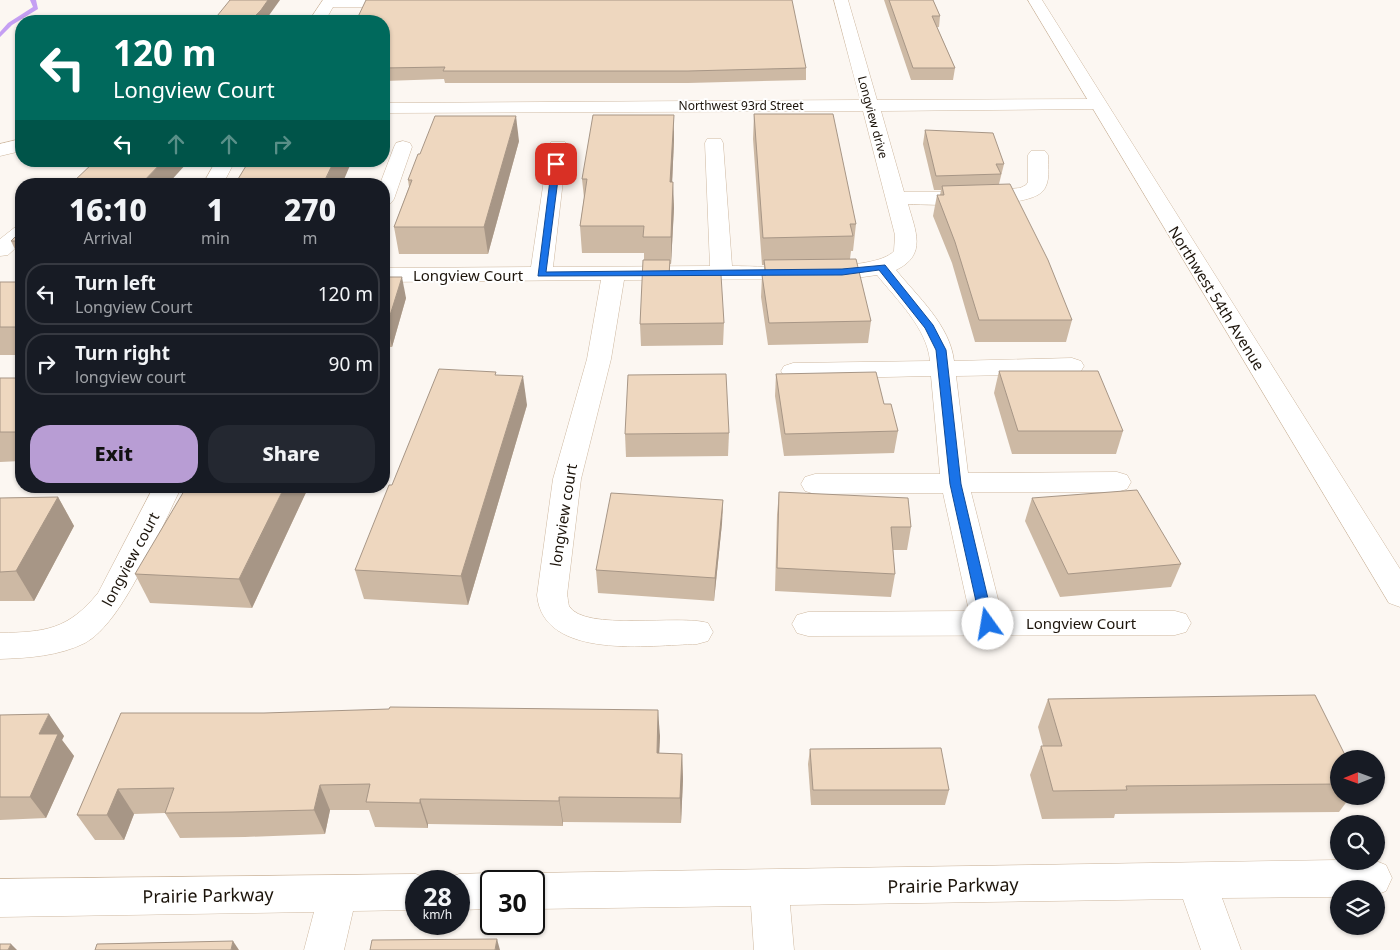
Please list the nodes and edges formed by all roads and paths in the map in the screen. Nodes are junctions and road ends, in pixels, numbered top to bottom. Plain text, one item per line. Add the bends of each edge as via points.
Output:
1 (841, 0) edge
2 (1035, 0) edge
3 (330, 1) edge
4 (417, 2) edge
5 (321, 15) edge
6 (1098, 104) junction
7 (869, 105) junction
8 (390, 108) edge
9 (714, 143) dead end
10 (15, 146) edge
11 (558, 146) dead end
12 (403, 147) dead end
13 (0, 150) edge
14 (1038, 154) dead end
15 (222, 167) edge
16 (216, 178) edge
17 (390, 182) edge
18 (895, 198) junction
19 (906, 234) joint
20 (15, 237) edge
21 (0, 250) edge
22 (882, 267) junction
23 (721, 273) junction
24 (541, 274) junction
25 (613, 274) junction
26 (390, 275) edge
27 (1072, 366) dead end
28 (943, 367) junction
29 (793, 371) dead end
30 (1117, 482) dead end
31 (815, 484) dead end
32 (955, 484) junction
33 (164, 493) edge
34 (1400, 595) edge
35 (1175, 623) dead end
36 (808, 624) dead end
37 (988, 624) junction
38 (698, 632) dead end
39 (0, 646) edge
40 (1373, 878) dead end
41 (1196, 881) junction
42 (769, 888) junction
43 (545, 891) edge
44 (405, 892) edge
45 (338, 894) junction
46 (0, 898) edge
47 (324, 950) edge
48 (774, 950) edge
49 (1221, 950) edge

1 - 7 street, Longview drive
2 - 6 street, Northwest 54th Avenue
3 - 4 street
3 - 5 street
6 - 7 street, Northwest 93rd Street
6 - 34 street, Northwest 54th Avenue
7 - 8 street, Northwest 93rd Street
7 - 18 street, Longview drive
9 - 23 street
10 - 13 street
11 - 24 street, longview court
12 - 17 street
14 - 18 street via 1038,178 1036,187 1030,192 1003,197
15 - 16 street
18 - 19 street, Longview drive
19 - 22 street, Longview Court via 905,251
20 - 21 street
22 - 23 street, Longview Court via 842,272
22 - 28 street via 930,327 941,350
23 - 25 street, Longview Court
24 - 25 street, Longview Court
24 - 26 street, Longview Court
25 - 38 street, longview court via 599,359 567,479 552,595 554,609 565,622 580,630
27 - 28 street
28 - 29 street
28 - 32 street
30 - 32 street
31 - 32 street
32 - 37 street
33 - 39 street, longview court via 110,601 98,617 79,632 55,642
35 - 37 street, Longview Court
36 - 37 street, Longview Court
40 - 41 street, Prairie Parkway
41 - 42 street, Prairie Parkway
41 - 49 street
42 - 43 street, Prairie Parkway
42 - 48 street
44 - 45 street, Prairie Parkway
45 - 46 street, Prairie Parkway
45 - 47 street

